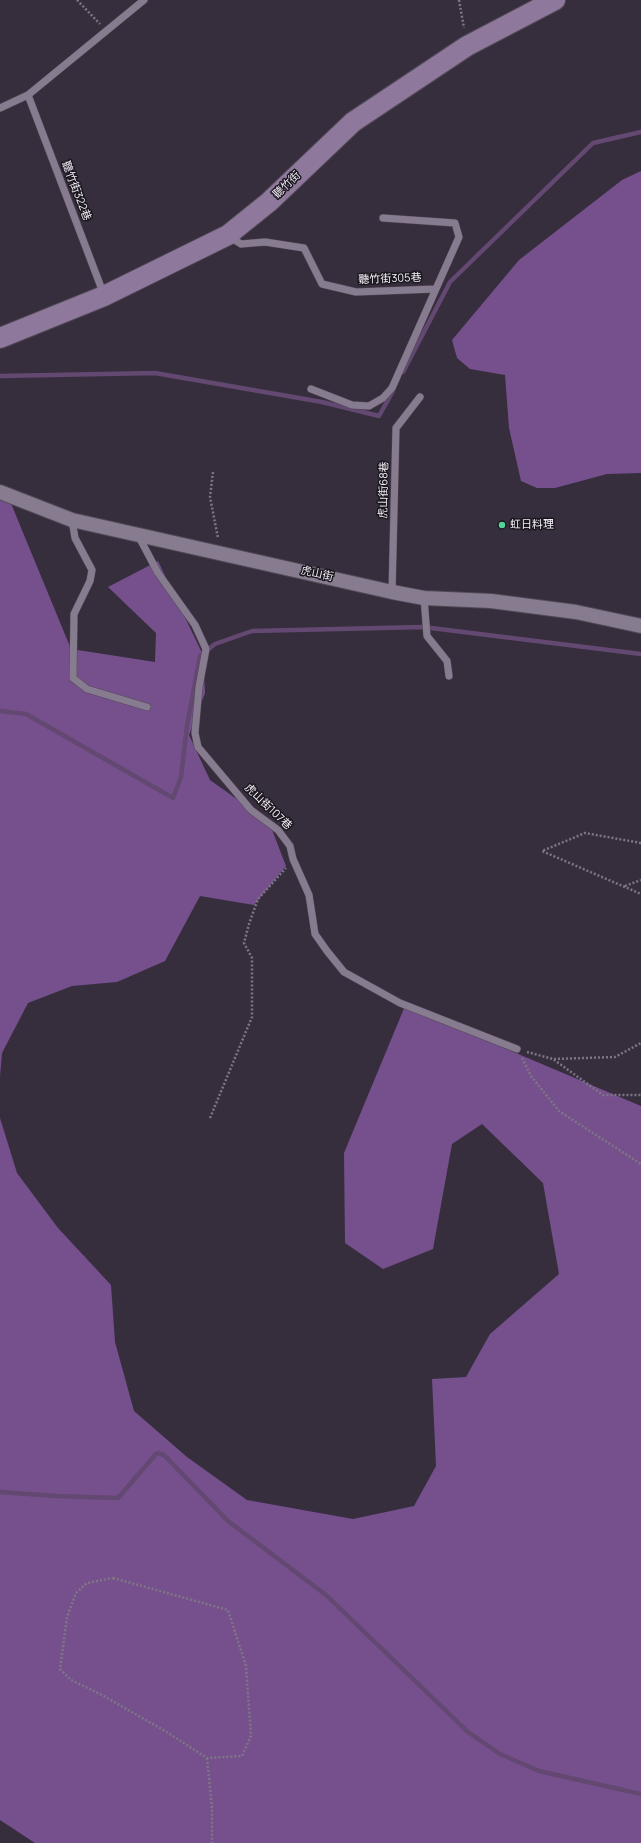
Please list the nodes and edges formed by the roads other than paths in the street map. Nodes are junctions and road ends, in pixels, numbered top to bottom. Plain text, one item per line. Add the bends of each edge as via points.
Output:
1 (144, 0) edge
2 (555, 0) edge
3 (28, 95) junction
4 (0, 108) edge
5 (383, 218) dead end
6 (228, 235) junction
7 (435, 289) junction
8 (104, 296) junction
9 (0, 338) edge
10 (311, 389) dead end
11 (420, 397) dead end
12 (0, 492) edge
13 (72, 520) junction
14 (138, 535) junction
15 (392, 592) junction
16 (424, 598) junction
17 (641, 626) edge
18 (449, 676) dead end
19 (147, 707) dead end
20 (516, 1049) road end

1 - 3 lane
2 - 6 street, 聽竹街 via 467,46 353,122 269,202
3 - 4 lane
3 - 8 lane, 聽竹街322巷
5 - 7 lane via 455,223 459,237
6 - 7 lane, 聽竹街305巷 via 240,244 265,242 304,248 322,284 356,292
6 - 8 street, 聽竹街
7 - 10 lane via 392,388 383,398 369,406 352,405
8 - 9 street, 聽竹街
11 - 15 lane, 虎山街68巷 via 396,428
12 - 13 street, 虎山街
13 - 14 street, 虎山街
13 - 19 lane via 75,538 92,570 90,582 74,614 73,678 87,689
14 - 15 street, 虎山街
14 - 20 lane, 虎山街107巷 via 158,573 194,625 206,649 199,687 195,733 198,747 251,810 278,830 290,846 309,895 315,934 344,972 400,1003
15 - 16 street, 虎山街
16 - 17 street, 虎山街 via 491,601 576,612
16 - 18 lane via 427,636 447,661

